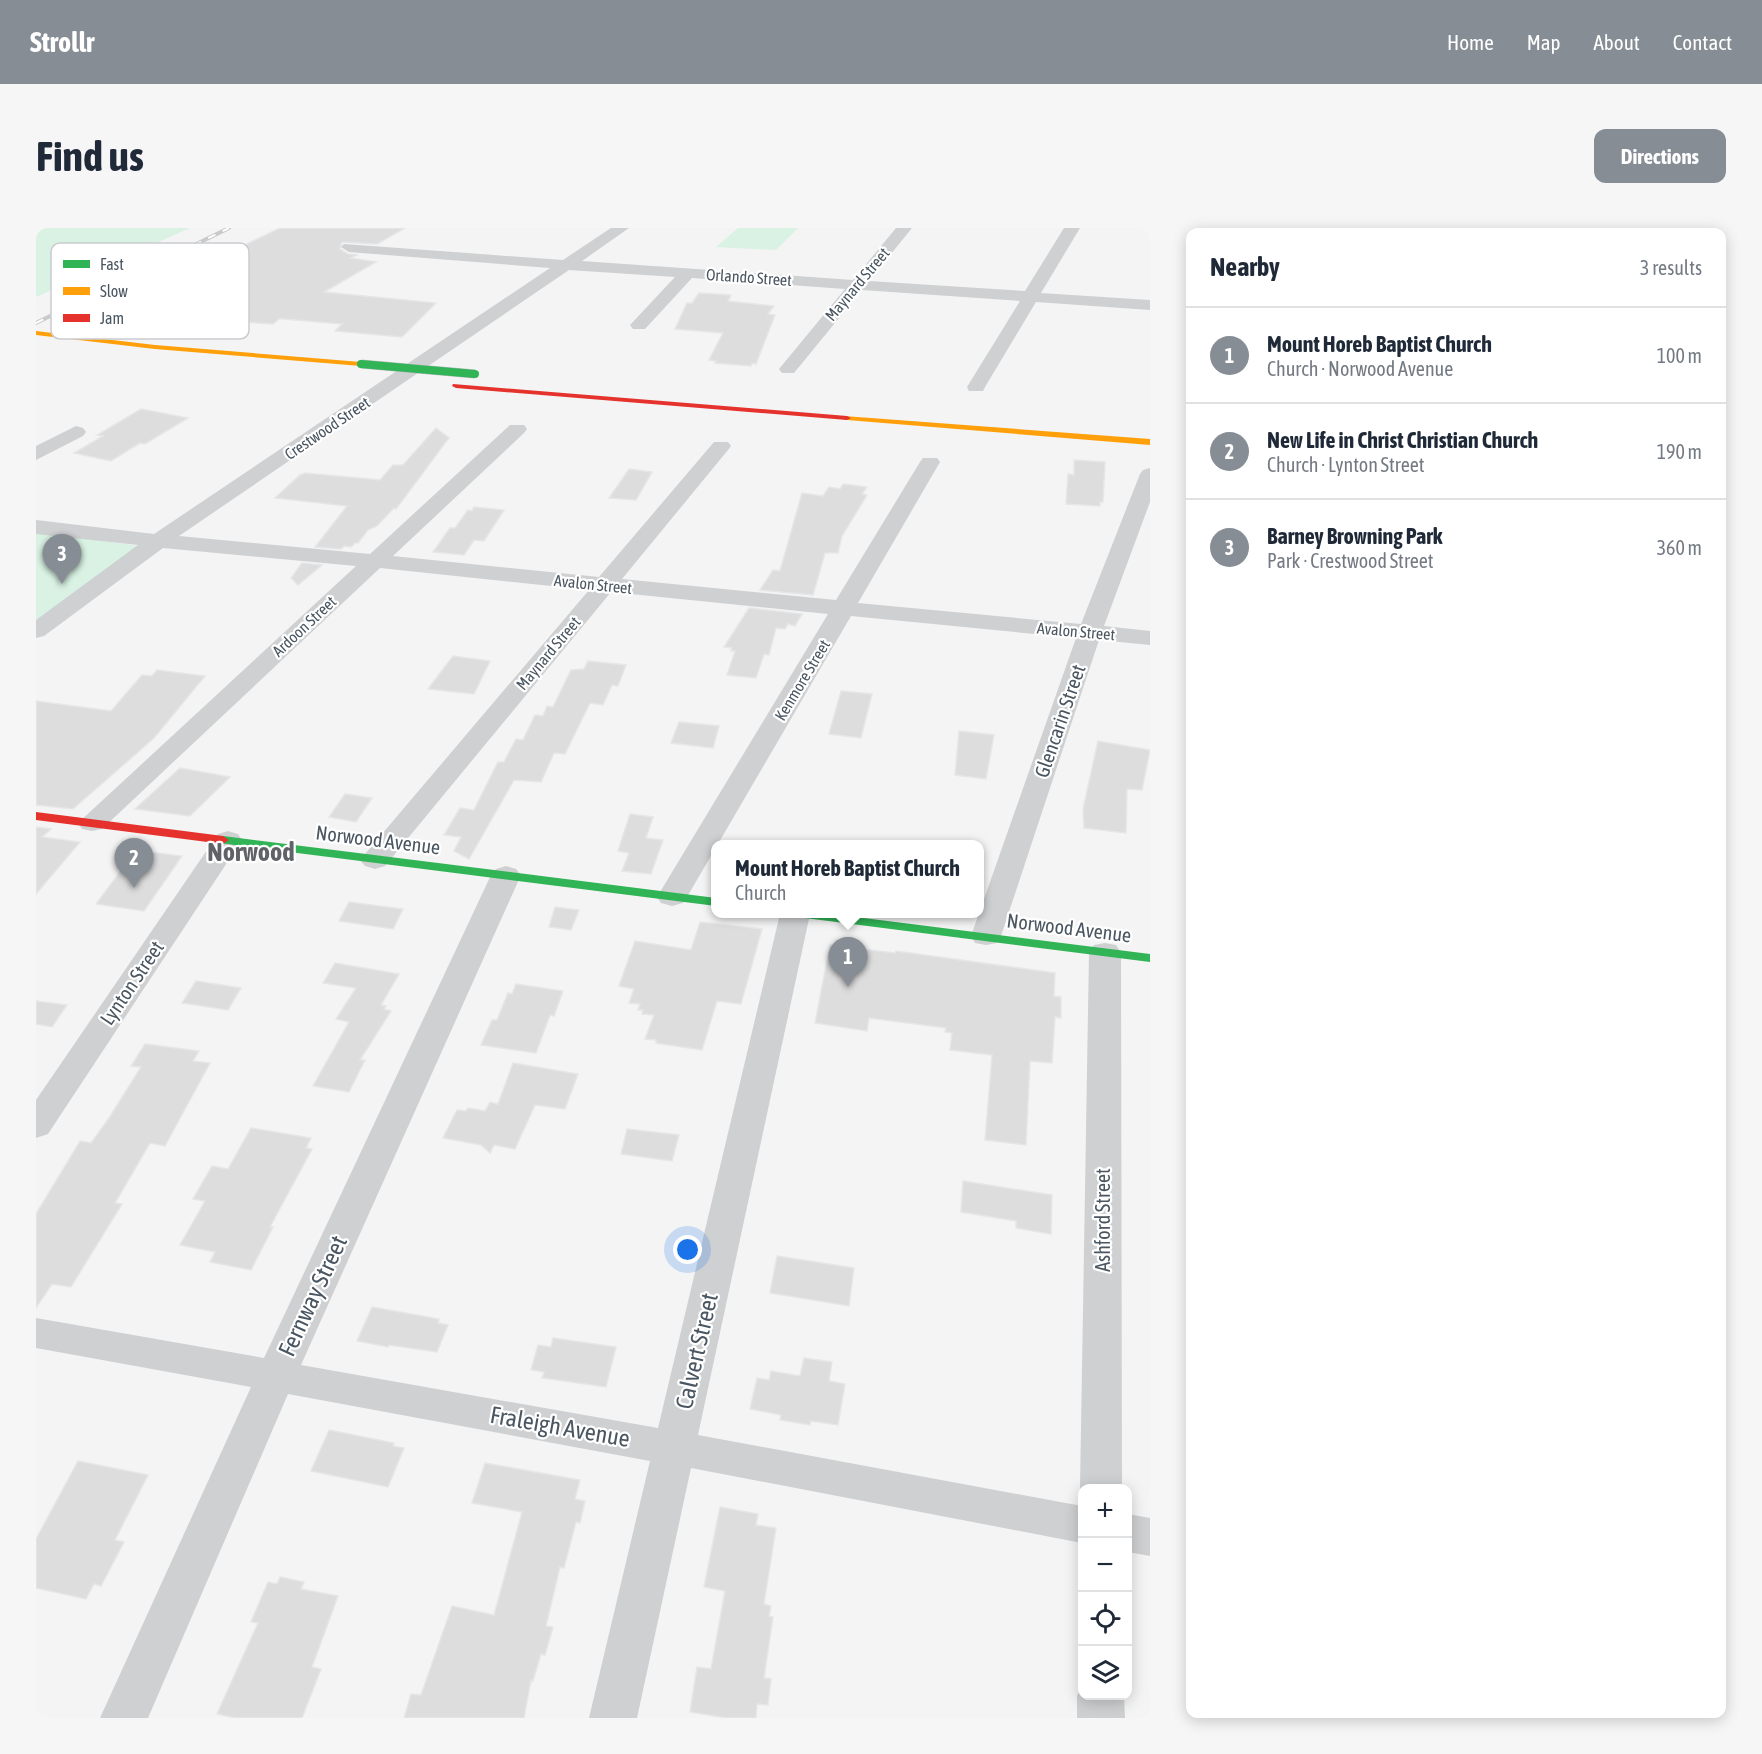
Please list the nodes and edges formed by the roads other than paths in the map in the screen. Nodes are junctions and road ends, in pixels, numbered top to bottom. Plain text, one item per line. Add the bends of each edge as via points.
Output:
1 (621, 228) edge
2 (904, 228) edge
3 (1072, 228) edge
4 (349, 247) dead end
5 (566, 265) junction
6 (688, 273) junction
7 (855, 285) junction
8 (1031, 297) junction
9 (1150, 305) edge
10 (639, 325) dead end
11 (36, 333) edge
12 (51, 335) edge
13 (86, 339) edge
14 (788, 369) dead end
15 (511, 376) dead end
16 (376, 380) dead end
17 (976, 387) dead end
18 (517, 429) dead end
19 (76, 432) dead end
20 (1150, 442) edge
21 (721, 446) dead end
22 (36, 454) edge
23 (930, 462) dead end
24 (1150, 474) edge
25 (36, 527) edge
26 (158, 542) junction
27 (375, 561) junction
28 (604, 585) junction
29 (844, 610) junction
30 (36, 631) edge
31 (1090, 632) junction
32 (1150, 638) edge
33 (36, 816) edge
34 (92, 823) junction
35 (228, 840) junction
36 (375, 860) junction
37 (506, 875) junction
38 (672, 897) junction
39 (711, 901) edge
40 (794, 918) edge
41 (838, 918) edge
42 (986, 936) junction
43 (1105, 952) junction
44 (1150, 958) edge
45 (36, 1126) edge
46 (36, 1333) edge
47 (276, 1376) junction
48 (675, 1448) junction
49 (1101, 1484) edge
50 (1078, 1525) edge
51 (1132, 1534) edge
52 (1150, 1537) edge
53 (1101, 1700) edge
54 (124, 1718) edge
55 (613, 1718) edge
56 (1101, 1718) edge

1 - 5 street, Crestwood Street
2 - 7 street, Maynard Street
3 - 8 street
4 - 5 street, Orlando Street
5 - 6 street, Orlando Street
5 - 26 street, Crestwood Street
6 - 7 street, Orlando Street
6 - 10 street
7 - 8 street, Orlando Street
7 - 14 street, Maynard Street
8 - 9 street, Orlando Street
8 - 17 street
11 - 12 main road, bridge
13 - 15 main road, bridge
16 - 20 main road
18 - 27 street, Ardoon Street
19 - 22 street
21 - 28 street, Maynard Street
23 - 29 street, Kenmore Street
24 - 31 street, Glencarin Street
25 - 26 street, Avalon Street
26 - 27 street, Avalon Street
26 - 30 street, Crestwood Street
27 - 28 street, Avalon Street
27 - 34 street, Ardoon Street
28 - 29 street, Avalon Street
28 - 36 street, Maynard Street
29 - 31 street, Avalon Street
29 - 38 street, Kenmore Street
31 - 32 street, Avalon Street
31 - 42 street, Glencarin Street
33 - 34 main road, Norwood Avenue
34 - 35 main road, Norwood Avenue
35 - 36 main road, Norwood Avenue
35 - 45 street, Lynton Street
36 - 37 main road, Norwood Avenue
37 - 38 main road, Norwood Avenue
37 - 47 street, Fernway Street
38 - 39 main road, Norwood Avenue
40 - 48 street, Calvert Street
41 - 42 main road, Norwood Avenue
42 - 43 main road, Norwood Avenue
43 - 44 main road, Norwood Avenue
43 - 49 street, Ashford Street
46 - 47 street, Fraleigh Avenue
47 - 48 street, Fraleigh Avenue
47 - 54 street, Fernway Street
48 - 50 street, Fraleigh Avenue
48 - 55 street, Calvert Street
51 - 52 street
53 - 56 street

